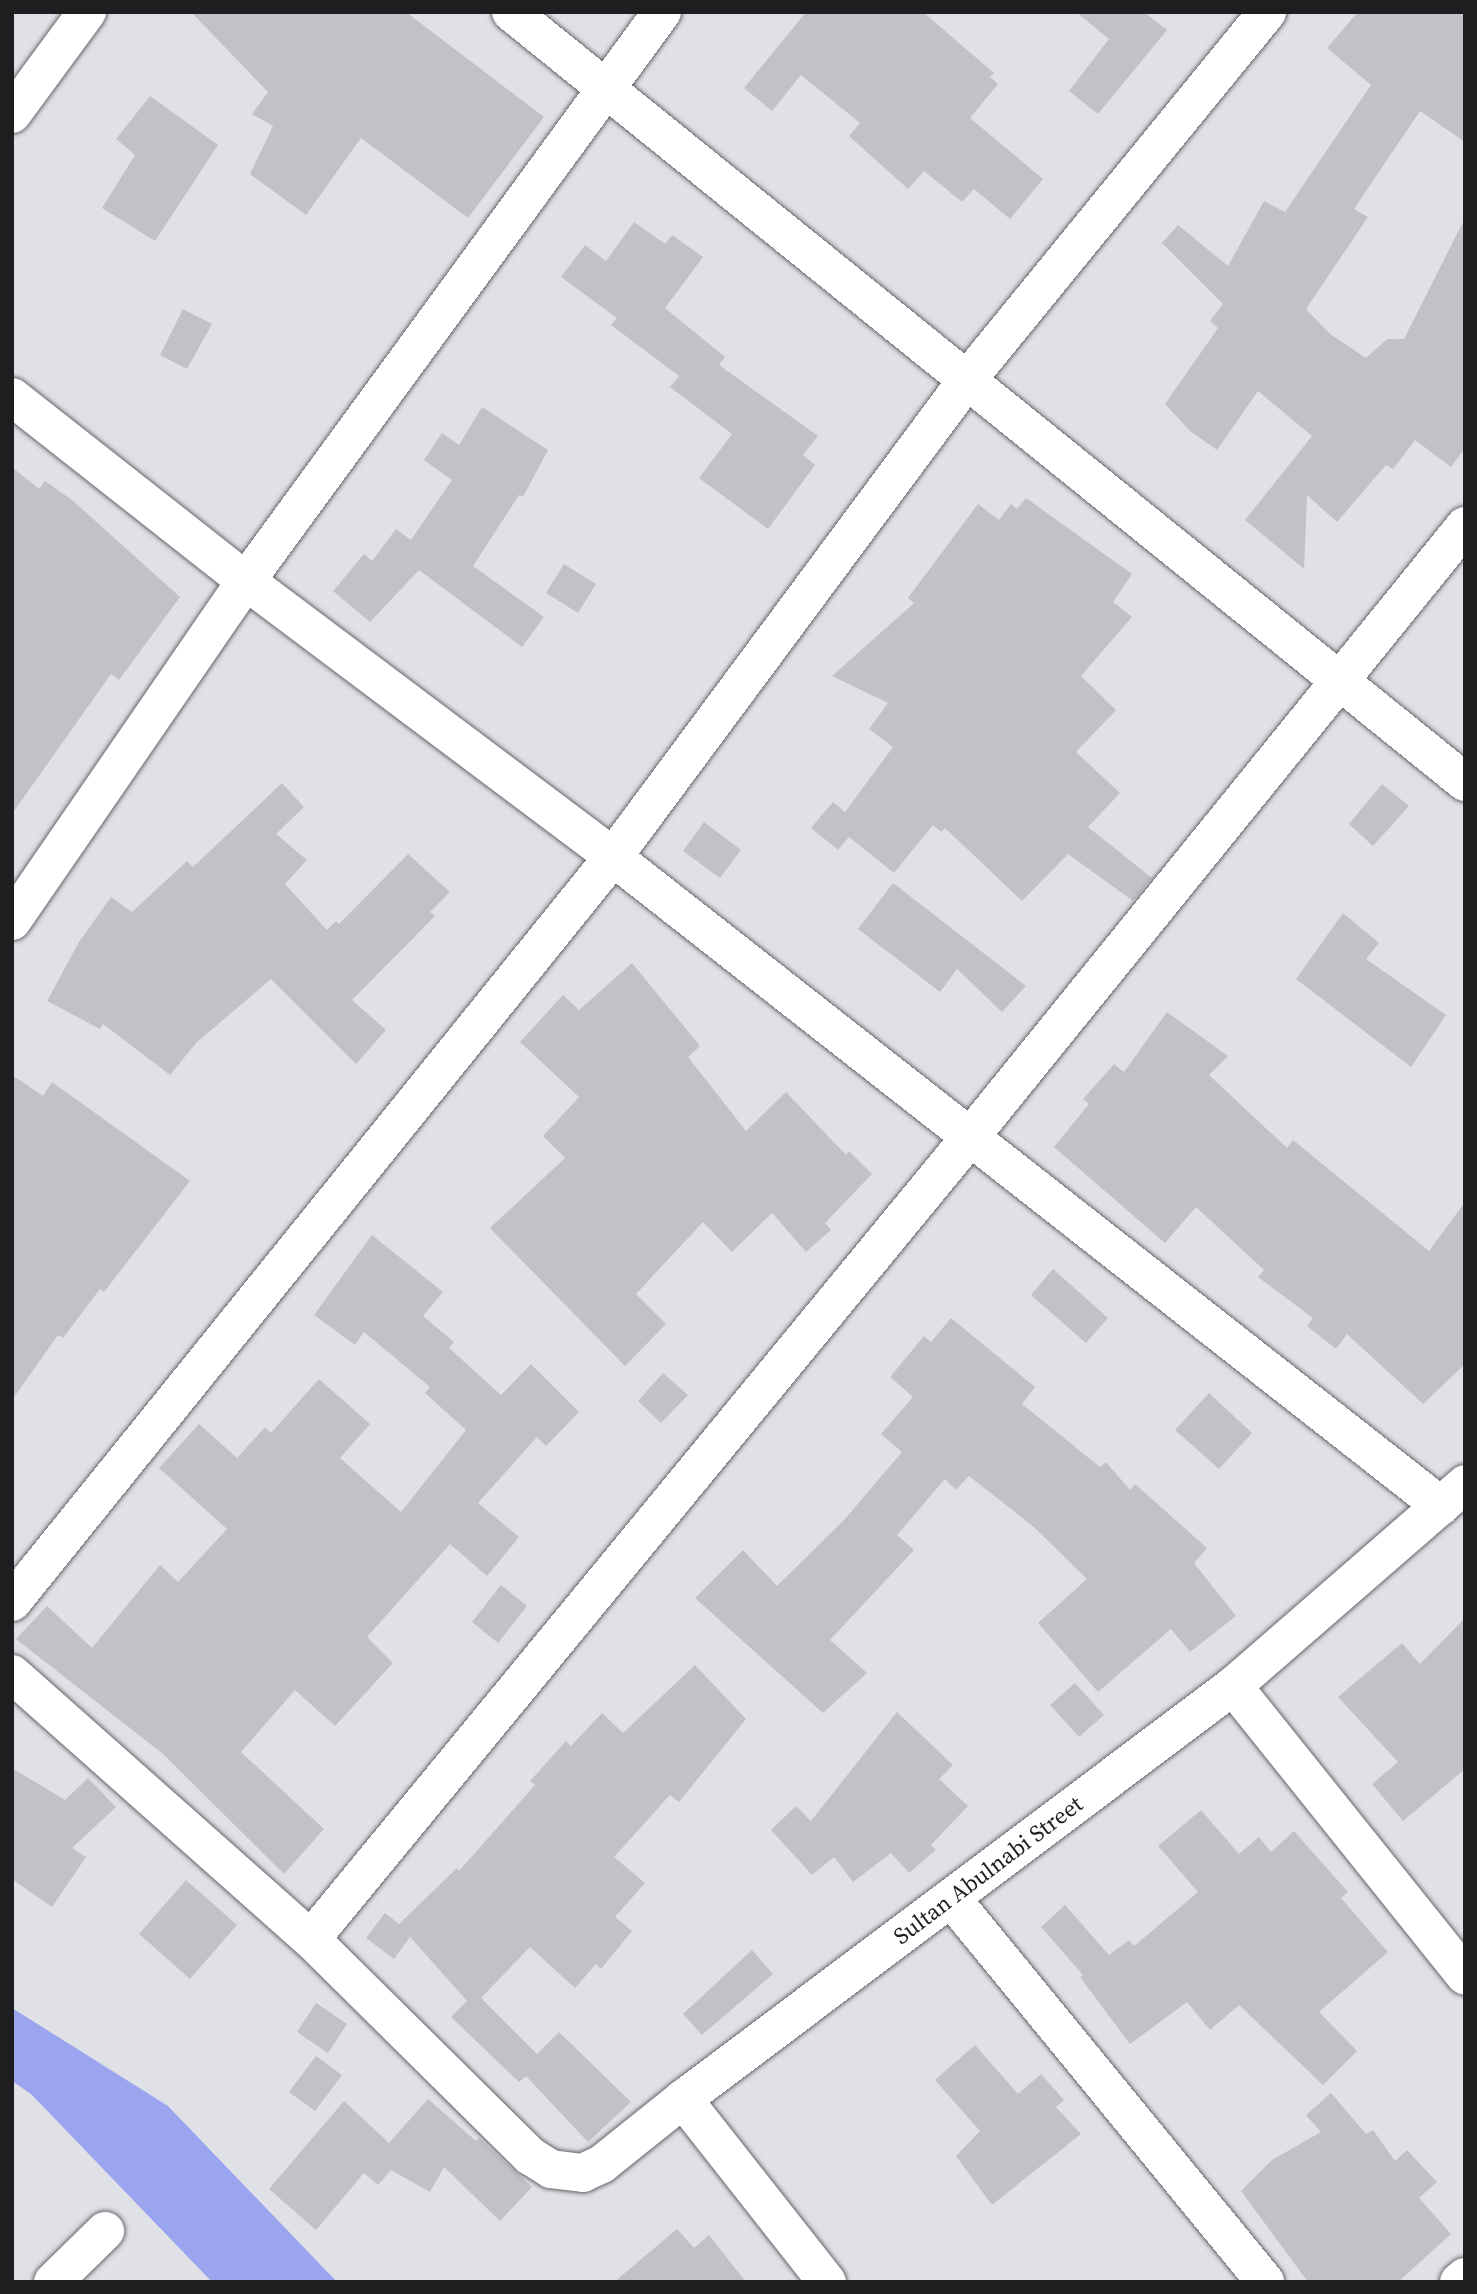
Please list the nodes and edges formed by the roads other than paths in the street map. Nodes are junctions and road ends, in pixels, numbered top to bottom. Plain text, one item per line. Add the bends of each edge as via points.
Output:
1 (87, 12) edge
2 (511, 12) edge
3 (662, 12) edge
4 (1267, 12) edge
5 (604, 87) junction
6 (12, 114) edge
7 (967, 380) junction
8 (12, 397) edge
9 (1465, 526) edge
10 (246, 580) junction
11 (1339, 684) junction
12 (1465, 782) edge
13 (613, 857) junction
14 (12, 921) edge
15 (971, 1136) junction
16 (1453, 1495) edge
17 (12, 1602) edge
18 (12, 1674) edge
19 (1233, 1686) junction
20 (951, 1898) junction
21 (311, 1939) junction
22 (1465, 1976) edge
23 (683, 2099) junction
24 (105, 2231) dead end
25 (1465, 2277) edge
26 (54, 2282) edge
27 (827, 2282) edge
28 (1265, 2282) edge
29 (1459, 2282) edge

1 - 6 street
2 - 5 street
3 - 5 street
4 - 7 street
5 - 7 street
5 - 10 street
7 - 11 street
7 - 13 street
8 - 10 street
9 - 11 street
10 - 13 street
10 - 14 street
11 - 12 street
11 - 15 street
13 - 15 street
13 - 17 street
15 - 16 street
15 - 21 street
16 - 19 street, Sultan Abulnabi Street
18 - 21 street, Sultan Abulnabi Street
19 - 20 street, Sultan Abulnabi Street
19 - 22 street
20 - 23 street, Sultan Abulnabi Street
20 - 28 street
21 - 23 street, Sultan Abulnabi Street via 530,2156 551,2169 583,2173 602,2164
23 - 27 street
24 - 26 street
25 - 29 street

